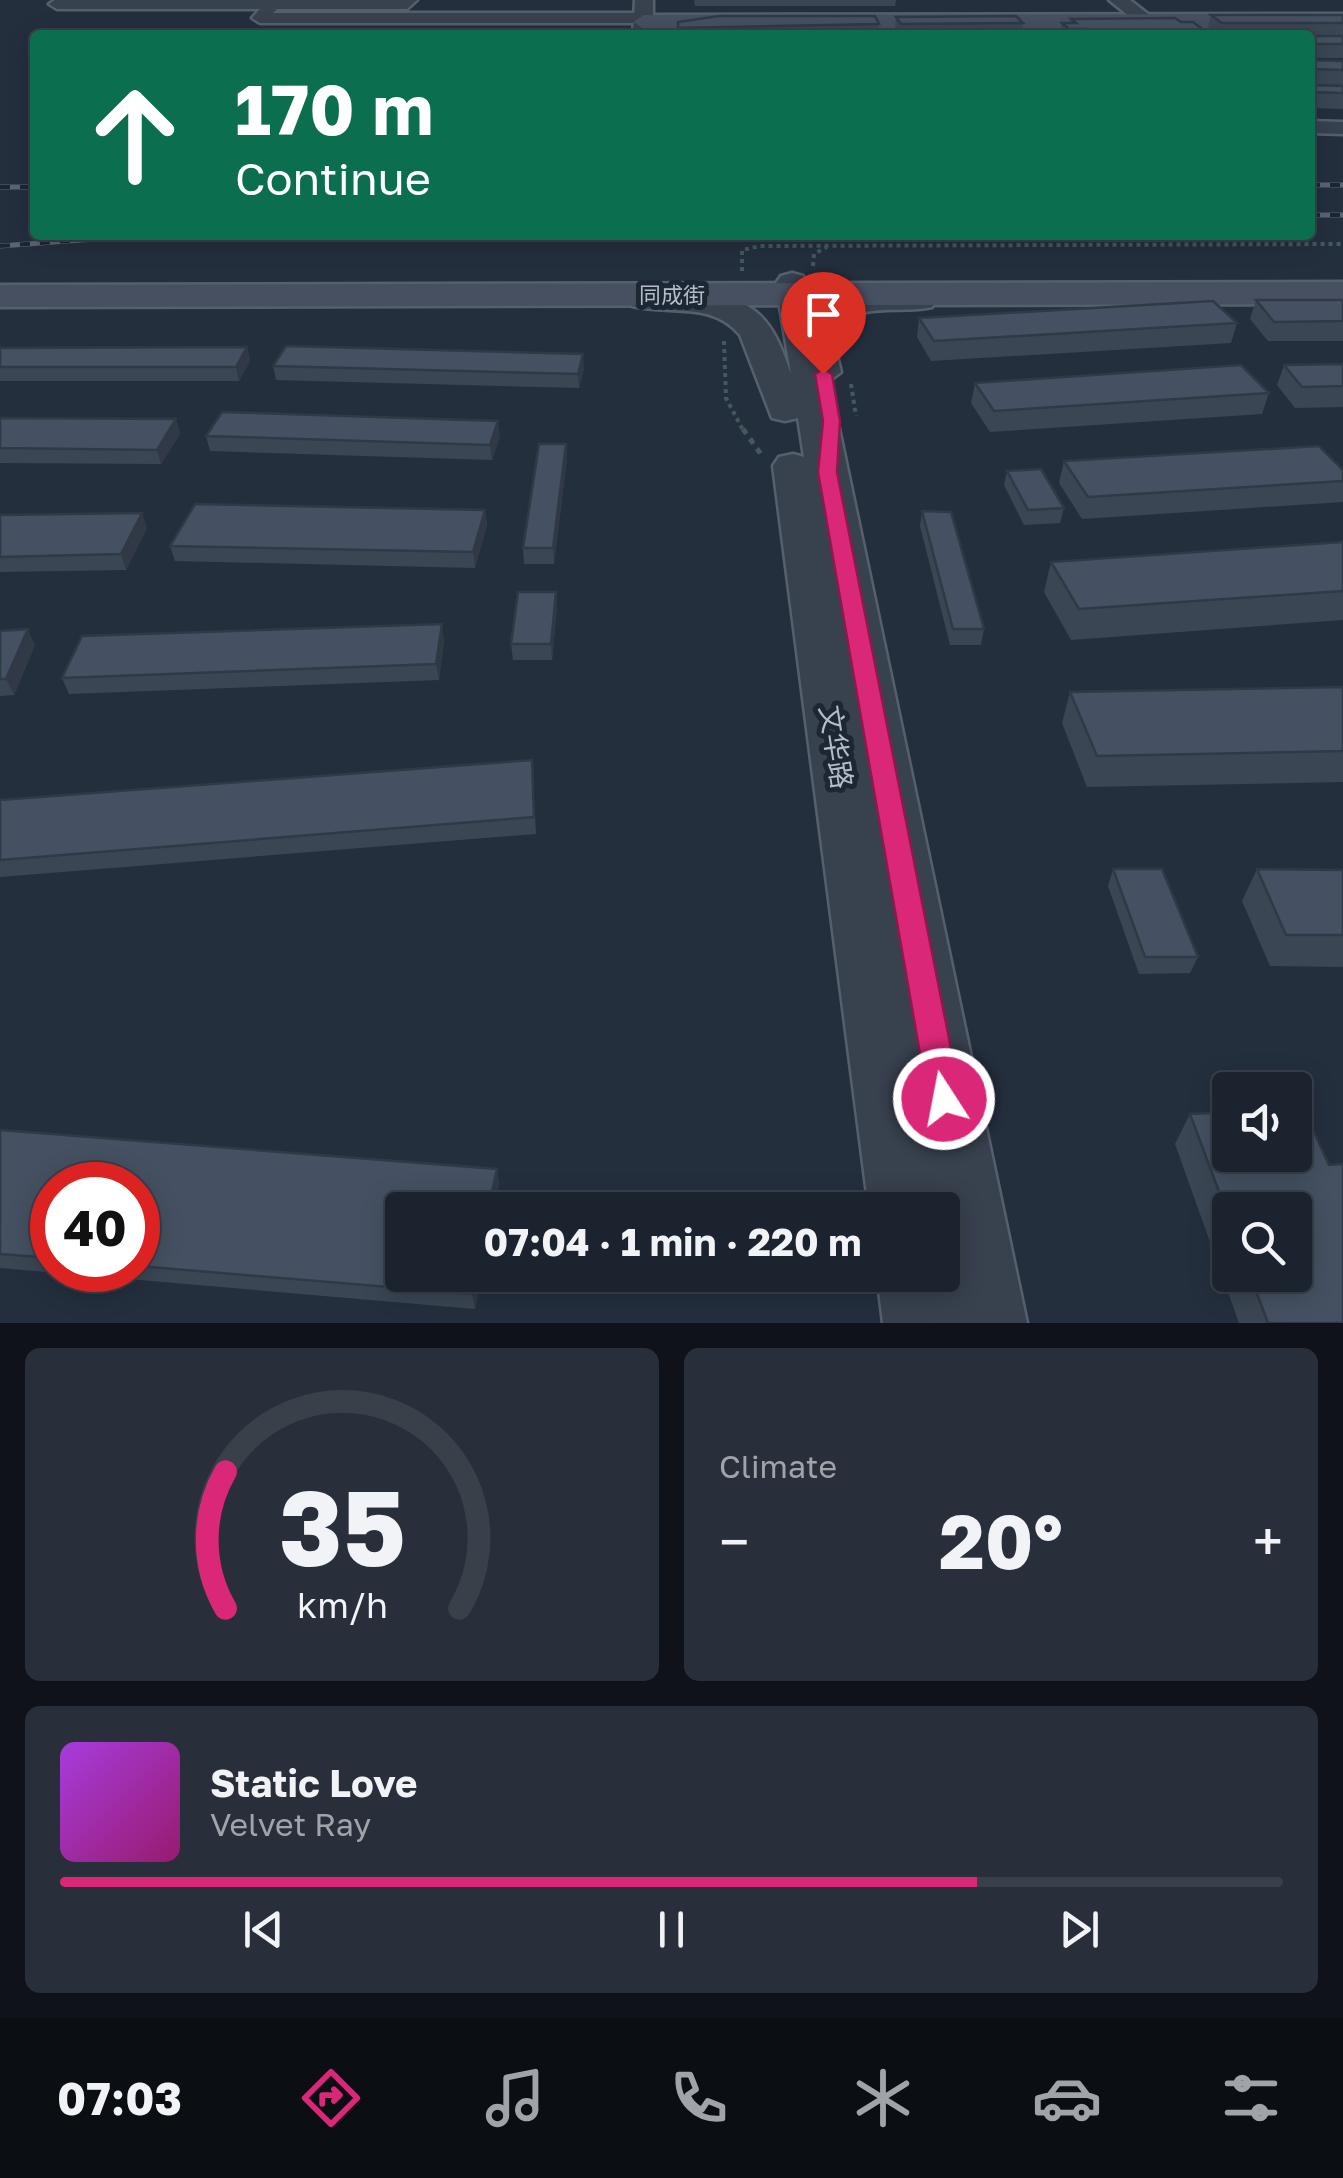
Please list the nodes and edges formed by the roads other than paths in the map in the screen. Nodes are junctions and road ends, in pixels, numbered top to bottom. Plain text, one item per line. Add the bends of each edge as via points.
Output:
1 (63, 0) edge
2 (409, 0) edge
3 (1118, 0) edge
4 (275, 2) edge
5 (40, 18) dead end
6 (260, 18) junction
7 (644, 19) edge
8 (1145, 19) junction
9 (1343, 19) edge
10 (1315, 127) edge
11 (1343, 128) edge
12 (1343, 282) edge
13 (779, 283) junction
14 (0, 284) edge
15 (1343, 293) edge
16 (1105, 294) junction
17 (449, 295) junction
18 (0, 296) edge
19 (785, 410) junction
20 (842, 446) junction
21 (903, 1192) edge
22 (919, 1292) edge
23 (924, 1323) edge
24 (986, 1323) edge

1 - 4 street via 58,4
2 - 4 street
3 - 8 street
4 - 6 street
5 - 6 street
6 - 7 street
7 - 8 main road
8 - 9 main road
10 - 11 street
12 - 13 main road, 同成街
13 - 14 main road, 同成街
13 - 16 main road, 同成街
13 - 17 main road, 同成街
13 - 19 street, 文华路
13 - 20 street, 文华路
15 - 16 main road, 同成街
16 - 20 street via 884,300 832,315 816,338
17 - 18 main road, 同成街
17 - 19 street via 714,306 756,331
19 - 21 street, 文华路
20 - 24 street, 文华路
22 - 23 street

